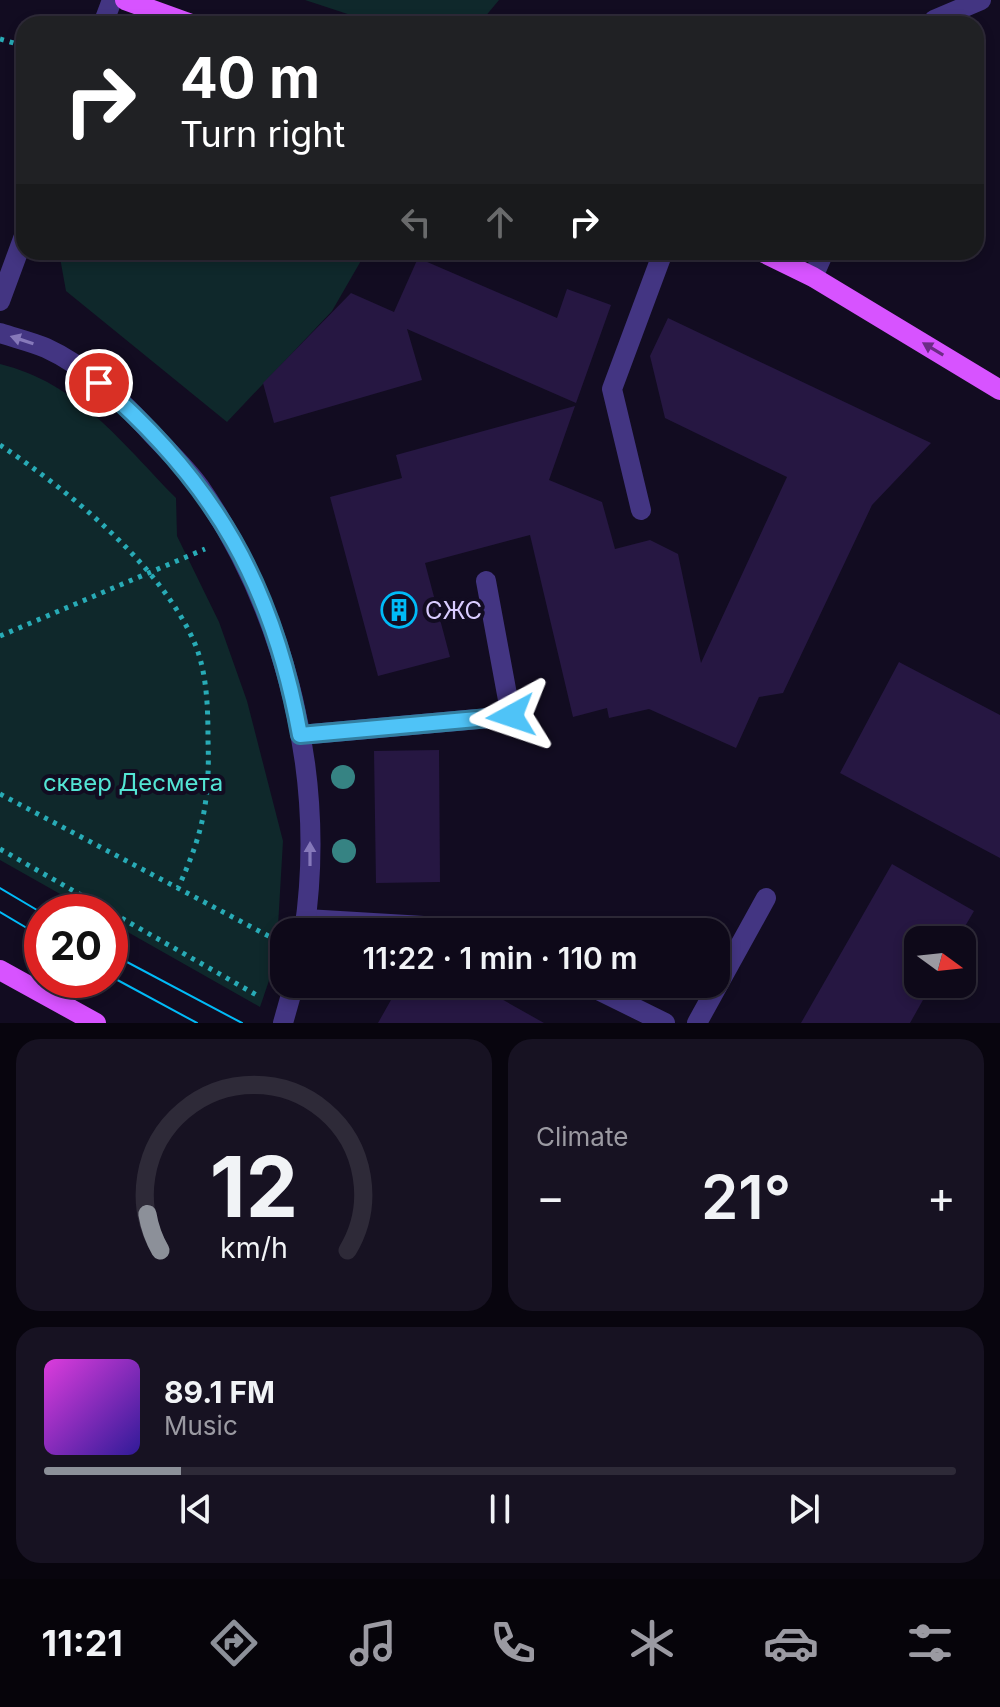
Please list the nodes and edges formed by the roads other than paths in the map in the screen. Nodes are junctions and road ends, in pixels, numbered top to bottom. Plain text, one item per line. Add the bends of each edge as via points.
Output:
1 (125, 0) edge
2 (981, 0) edge
3 (169, 16) edge
4 (943, 16) edge
5 (16, 258) edge
6 (660, 260) edge
7 (778, 260) edge
8 (820, 260) edge
9 (813, 277) junction
10 (0, 301) edge
11 (0, 333) edge
12 (1000, 390) edge
13 (641, 510) dead end
14 (486, 581) dead end
15 (300, 735) junction
16 (766, 898) dead end
17 (306, 918) edge
18 (0, 970) edge
19 (290, 998) edge
20 (614, 998) edge
21 (285, 1018) edge
22 (96, 1023) edge
23 (665, 1023) edge
24 (697, 1023) edge

1 - 3 main road
2 - 4 street
5 - 10 street
6 - 13 street via 612,389
7 - 9 main road
8 - 9 street
12 -> 9 main road
15 -> 11 street via 275,630 232,537 197,483 134,414 81,368 46,348
14 - 15 street via 511,716
17 -> 15 street via 310,826
16 - 24 street
18 - 22 main road
19 - 21 street
20 - 23 street

